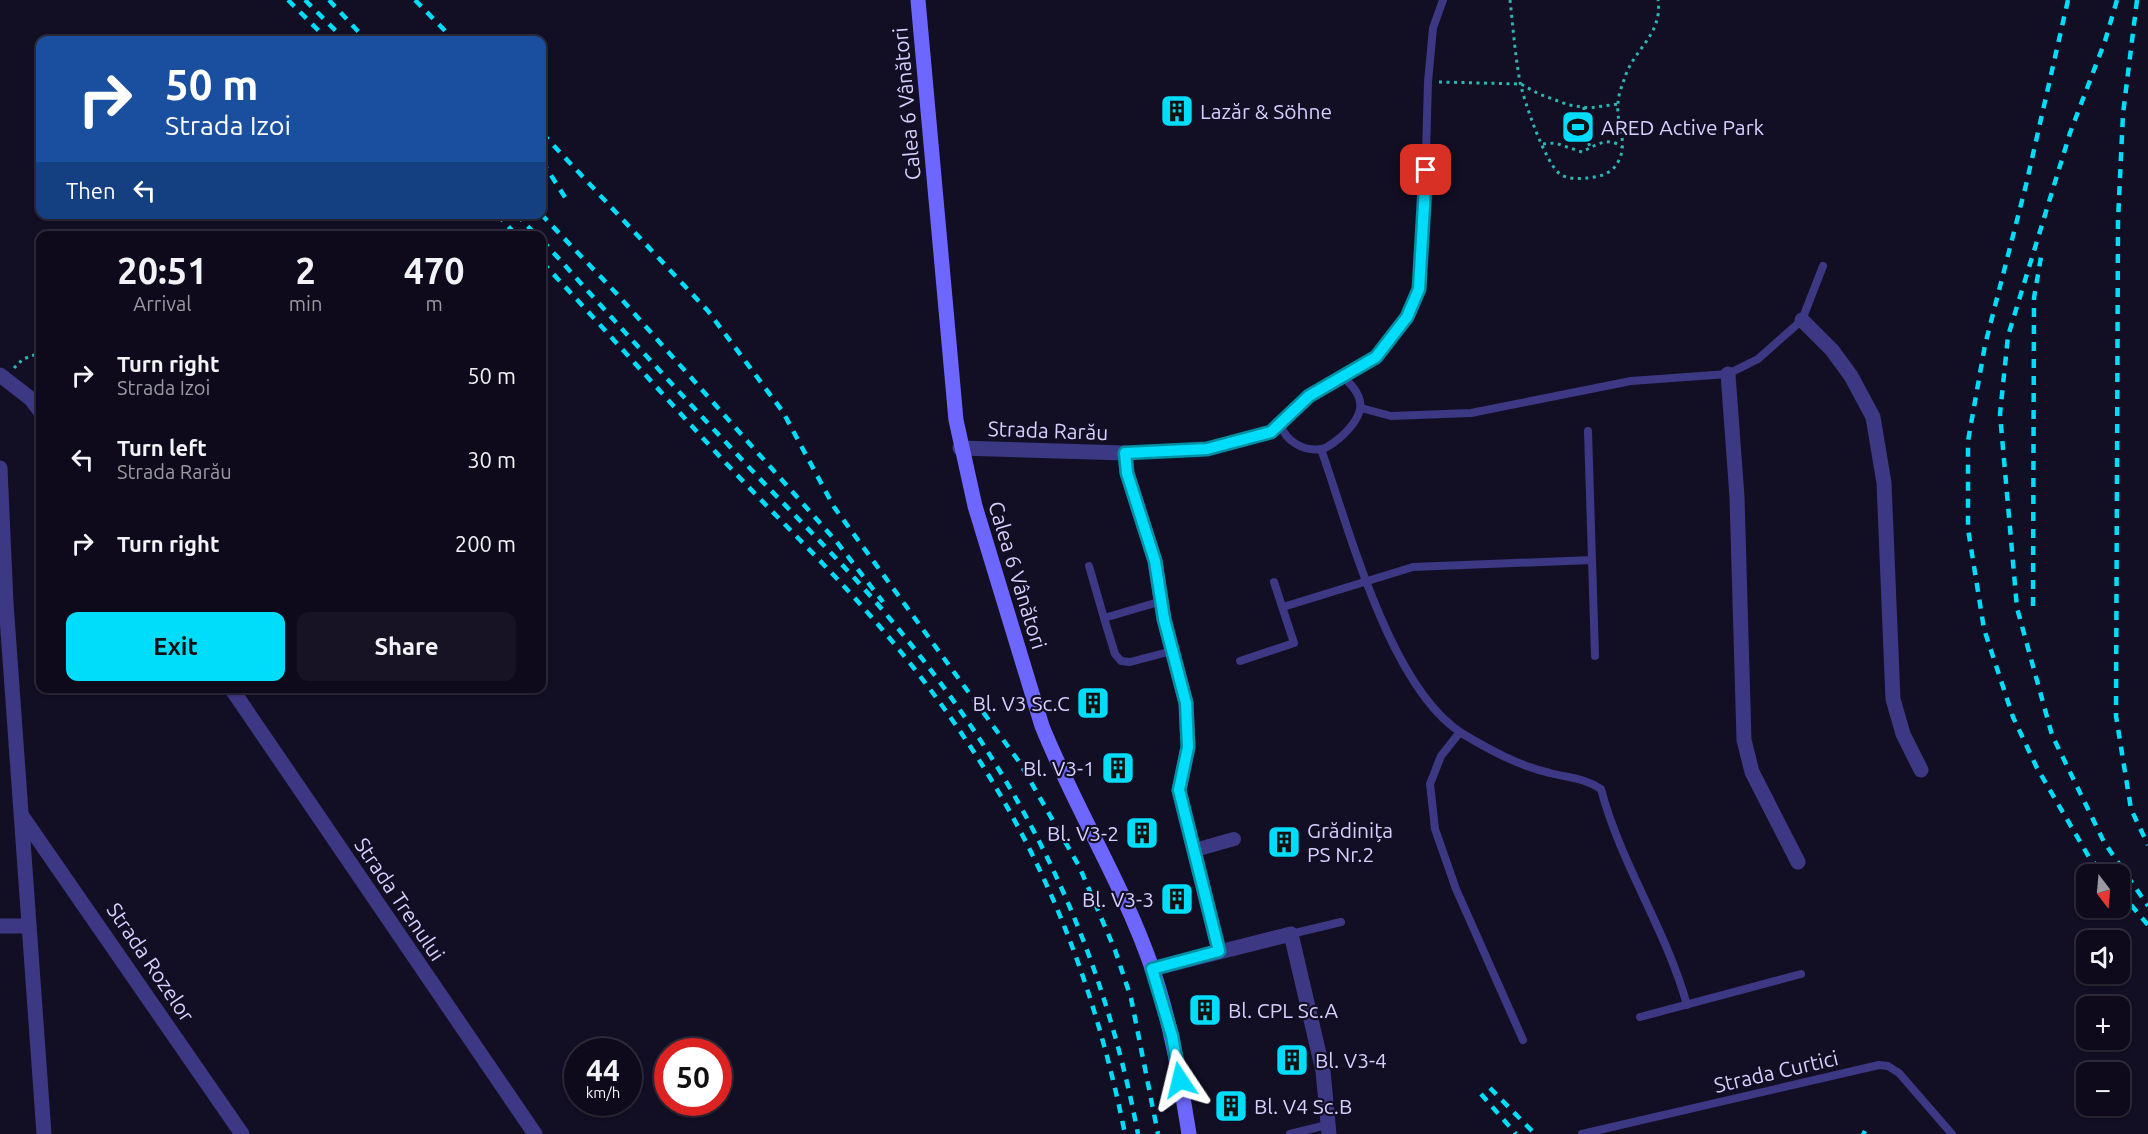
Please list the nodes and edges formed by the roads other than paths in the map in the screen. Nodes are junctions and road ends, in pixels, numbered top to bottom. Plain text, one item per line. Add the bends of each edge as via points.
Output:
1 (918, 0) edge
2 (1443, 0) edge
3 (1823, 266) dead end
4 (1802, 320) junction
5 (1728, 374) junction
6 (3, 377) edge
7 (1344, 378) junction
8 (36, 406) edge
9 (1361, 408) junction
10 (1281, 425) junction
11 (1588, 430) dead end
12 (960, 448) junction
13 (1321, 449) junction
14 (1125, 453) junction
15 (0, 468) edge
16 (1592, 560) junction
17 (1089, 566) dead end
18 (1367, 581) junction
19 (1274, 582) dead end
20 (1162, 601) junction
21 (3, 603) edge
22 (1283, 607) junction
23 (1104, 618) junction
24 (1172, 651) junction
25 (1595, 656) dead end
26 (1240, 661) dead end
27 (234, 693) edge
28 (1460, 732) junction
29 (1921, 770) dead end
30 (22, 816) junction
31 (1234, 839) dead end
32 (1195, 850) junction
33 (1798, 862) dead end
34 (1341, 922) dead end
35 (0, 926) edge
36 (29, 926) junction
37 (1291, 934) junction
38 (1219, 951) junction
39 (1152, 969) junction
40 (1801, 974) dead end
41 (1687, 1005) junction
42 (1640, 1017) dead end
43 (1523, 1040) dead end
44 (1328, 1130) edge
45 (44, 1134) edge
46 (242, 1134) edge
47 (535, 1134) edge
48 (1189, 1134) edge
49 (1290, 1134) edge
50 (1582, 1134) edge
51 (1952, 1134) edge

1 - 12 main road, Calea 6 Vânători
2 - 7 lane via 1433,28 1428,82 1419,289 1407,317 1376,357
3 - 4 lane
4 - 5 lane via 1758,359
4 - 29 street via 1832,350 1873,417 1884,483 1893,699 1903,734
5 - 9 lane via 1631,381 1471,413 1390,416
5 - 33 street via 1737,497 1744,740 1752,772
6 - 8 street
7 - 9 lane via 1357,390
7 - 10 lane via 1309,396
9 - 13 lane via 1356,423
10 - 13 lane via 1284,436 1296,445
10 - 14 lane via 1271,432 1207,449
11 - 16 lane
12 - 14 street, Strada Rarău
12 - 39 main road, Calea 6 Vânători via 1042,726
13 - 18 lane
14 - 20 street, Strada Rarău
15 - 21 street
16 - 18 lane via 1413,567
16 - 25 lane
17 - 23 lane
18 - 22 lane
18 - 28 lane via 1394,651 1428,699
19 - 22 lane
20 - 23 lane
20 - 24 street, Strada Rarău
21 - 30 street
22 - 26 lane via 1294,643
23 - 24 lane via 1115,654 1121,661
24 - 32 street, Strada Rarău via 1187,714 1188,747 1179,790
27 - 47 street, Strada Trenului
28 - 41 lane via 1509,759 1549,773 1588,780 1601,789 1624,858 1666,942
28 - 43 lane via 1441,756 1430,784 1435,829 1456,889
30 - 36 street
30 - 46 street, Strada Rozelor
31 - 32 street
32 - 38 street, Strada Rarău
34 - 37 lane
35 - 36 street
36 - 45 street
37 - 38 street
37 - 44 street via 1323,1071
38 - 39 street
39 - 48 main road, Calea 6 Vânători via 1172,1036
40 - 41 lane
41 - 42 lane
44 - 49 lane
50 - 51 lane, Strada Curtici via 1879,1065 1899,1073

